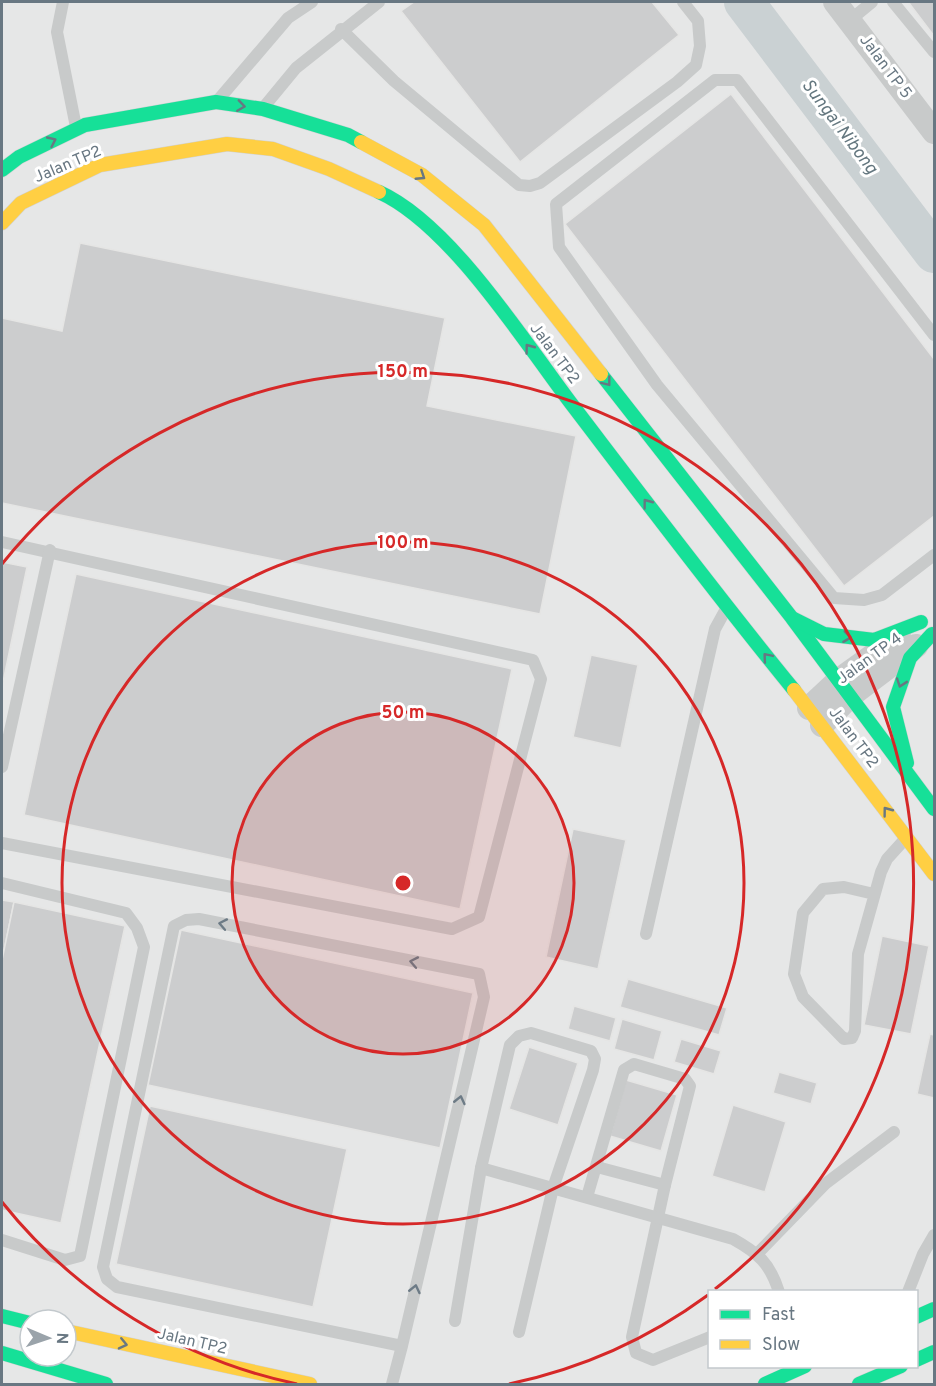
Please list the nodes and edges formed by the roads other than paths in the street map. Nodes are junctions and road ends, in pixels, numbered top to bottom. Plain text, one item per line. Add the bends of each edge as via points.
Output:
1 (63, 2) edge
2 (312, 2) edge
3 (379, 2) edge
4 (682, 2) edge
5 (835, 2) edge
6 (872, 2) edge
7 (893, 2) edge
8 (849, 21) junction
9 (341, 29) junction
10 (934, 52) edge
11 (216, 102) junction
12 (263, 109) junction
13 (77, 130) junction
14 (934, 132) edge
15 (2, 170) edge
16 (2, 223) edge
17 (934, 335) edge
18 (2, 542) edge
19 (50, 550) junction
20 (934, 554) edge
21 (727, 608) junction
22 (792, 618) junction
23 (930, 626) edge
24 (844, 688) junction
25 (815, 716) junction
26 (2, 767) edge
27 (911, 778) junction
28 (934, 809) edge
29 (906, 837) junction
30 (2, 843) edge
31 (934, 874) edge
32 (2, 883) edge
33 (874, 894) junction
34 (646, 934) dead end
35 (894, 1132) dead end
36 (597, 1167) junction
37 (481, 1168) junction
38 (664, 1185) junction
39 (553, 1188) junction
40 (587, 1197) junction
41 (658, 1217) junction
42 (934, 1235) edge
43 (2, 1240) edge
44 (758, 1253) junction
45 (778, 1290) edge
46 (909, 1290) edge
47 (934, 1309) edge
48 (2, 1316) edge
49 (918, 1316) edge
50 (18, 1320) edge
51 (455, 1321) dead end
52 (519, 1332) dead end
53 (78, 1334) edge
54 (708, 1338) edge
55 (402, 1346) junction
56 (934, 1352) edge
57 (2, 1353) edge
58 (918, 1359) edge
59 (799, 1368) edge
60 (896, 1368) edge
61 (239, 1377) edge
62 (106, 1384) edge
63 (310, 1384) edge
64 (392, 1384) edge
65 (765, 1384) edge
66 (859, 1384) edge

1 - 13 lane via 57,32
2 - 11 lane via 288,18
3 - 9 lane
4 - 9 lane via 698,21 700,46 696,65 549,177 530,186 519,184 403,88
5 - 8 street, Jalan TP 5
6 - 8 lane
7 - 10 lane
8 - 14 street, Jalan TP 5
9 - 12 lane via 296,68
11 -> 12 street, Jalan TP2
11 - 13 street, Jalan TP2 via 85,125
12 -> 22 street, Jalan TP2 via 348,135 422,175 484,225
15 -> 13 street, Jalan TP2 via 19,157
21 -> 16 street, Jalan TP2 via 452,247 393,198 273,149 227,144 100,165 21,203
17 - 20 lane via 737,80 715,80 556,204 560,247 572,266 657,385 834,598 864,600 882,595
18 - 19 lane
19 - 26 lane
19 - 30 lane via 533,660 541,679 479,917 452,929
25 -> 21 street, Jalan TP2
21 - 34 lane via 715,629
22 -> 23 street via 824,634 874,640
22 - 24 street, Jalan TP2
23 - 24 street, Jalan TP 4
23 -> 27 street via 910,658 893,707
24 - 25 street, Jalan TP 4
24 - 27 street, Jalan TP2
29 -> 25 street, Jalan TP2
27 - 28 street, Jalan TP2
29 - 31 street, Jalan TP2
29 - 33 lane via 887,859
32 - 43 lane via 126,913 144,947 81,1256 65,1260
33 - 33 lane via 858,954 855,1031 852,1038 844,1039 803,997 794,974 803,914 823,889 844,887
35 - 44 lane via 825,1184
36 - 38 lane
36 - 38 lane via 624,1071 634,1064 685,1079 690,1086
36 - 40 lane
37 - 39 lane
37 - 39 lane via 510,1045 519,1036 531,1033 591,1052 595,1059
37 - 51 lane
38 - 41 lane
39 - 40 lane
39 - 52 lane
40 - 41 lane
41 - 44 lane via 733,1239
41 - 54 lane via 632,1337 636,1353 653,1360
42 - 46 lane
44 - 45 lane via 775,1278
47 - 49 street
48 - 50 street
53 -> 61 street, Jalan TP2
55 -> 55 lane via 484,997 479,974 200,919 174,926 103,1267 107,1280 117,1287
55 - 64 lane
56 - 58 street
57 - 62 street
59 - 65 street
60 - 66 street
61 - 63 street, Jalan TP2

